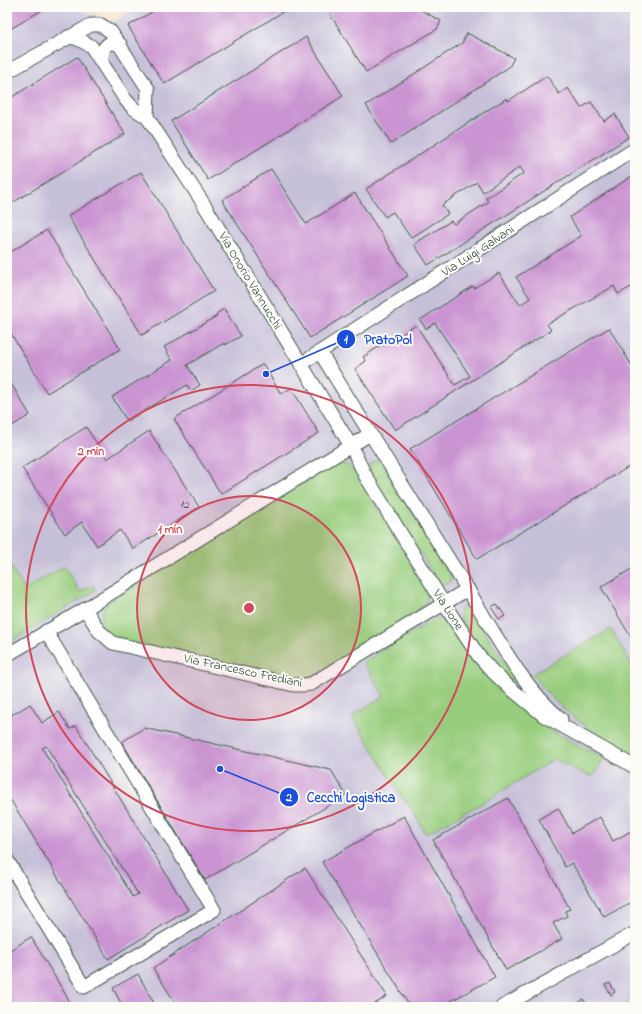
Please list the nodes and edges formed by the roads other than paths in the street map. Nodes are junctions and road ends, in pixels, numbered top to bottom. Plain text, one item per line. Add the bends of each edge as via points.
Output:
1 (68, 37) junction
2 (120, 44) junction
3 (102, 63) junction
4 (7, 72) edge
5 (147, 117) junction
6 (635, 150) edge
7 (320, 352) junction
8 (301, 364) junction
9 (370, 434) junction
10 (352, 446) junction
11 (468, 589) junction
12 (444, 604) junction
13 (85, 609) junction
14 (46, 632) junction
15 (7, 655) edge
16 (585, 738) junction
17 (635, 767) edge
18 (7, 860) edge
19 (635, 933) edge
20 (502, 1007) edge

1 - 2 street via 91,24 96,24 111,32
1 - 3 street, Via Onorio Vannucchi via 91,46
1 - 4 street
2 - 3 street via 110,43 105,46
2 - 5 street via 148,89
3 - 5 street, Via Onorio Vannucchi via 128,103
5 - 8 street, Via Onorio Vannucchi via 203,202
6 - 7 street, Via Luigi Galvani
7 - 8 street, Via Luigi Galvani
7 - 9 street
8 - 10 street, Via Onorio Vannucchi
9 - 10 street
9 - 11 street, Via Lione
10 - 12 street, Via Lione via 365,475
10 - 13 street
11 - 12 street, Via Francesco Frediani
11 - 16 street, Via Lione via 523,678 550,710
12 - 13 street, Via Francesco Frediani via 311,684 303,685 113,643 99,631
12 - 16 street, Via Lione via 478,655 509,687 542,715
13 - 14 street
14 - 15 street
14 - 18 street via 214,910 84,987
16 - 17 street, Via Lione
19 - 20 street

